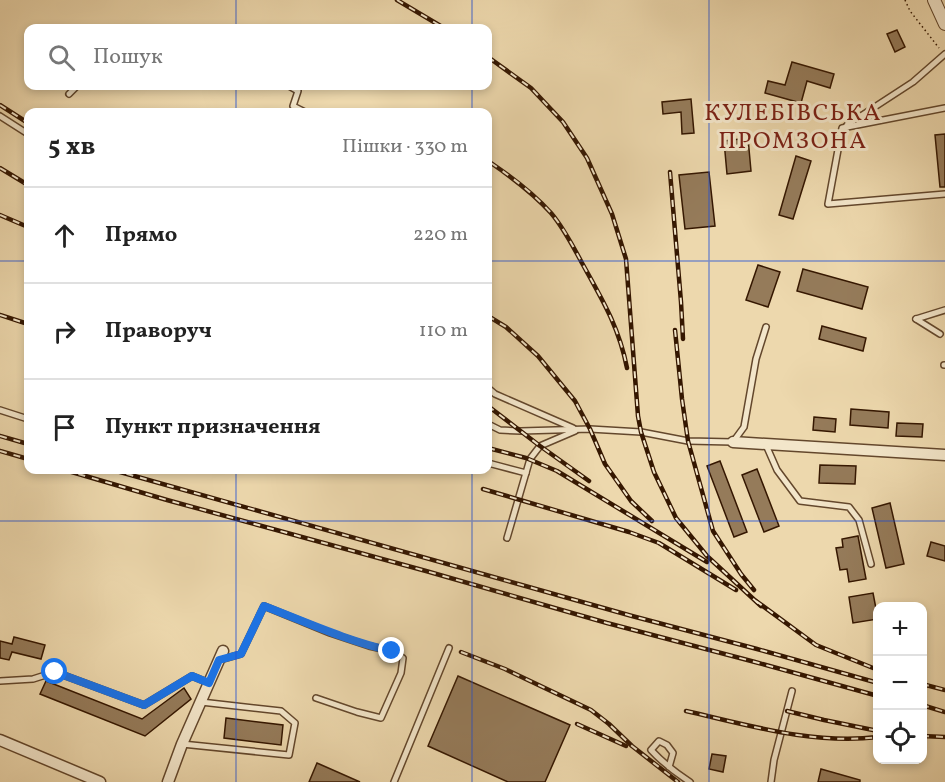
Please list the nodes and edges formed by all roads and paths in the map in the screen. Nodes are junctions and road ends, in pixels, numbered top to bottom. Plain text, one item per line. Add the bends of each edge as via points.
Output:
1 (905, 0) edge
2 (934, 0) edge
3 (945, 24) edge
4 (944, 55) edge
5 (73, 90) edge
6 (296, 90) edge
7 (69, 94) dead end
8 (297, 108) edge
9 (945, 108) edge
10 (0, 116) edge
11 (842, 128) junction
12 (24, 131) edge
13 (945, 194) edge
14 (945, 310) edge
15 (766, 327) dead end
16 (940, 334) dead end
17 (492, 391) edge
18 (0, 410) edge
19 (24, 418) edge
20 (492, 426) edge
21 (577, 430) junction
22 (733, 442) junction
23 (765, 444) junction
24 (945, 455) edge
25 (492, 464) edge
26 (526, 474) junction
27 (507, 538) dead end
28 (871, 564) dead end
29 (449, 648) dead end
30 (221, 656) joint
31 (0, 681) edge
32 (209, 683) junction
33 (792, 691) dead end
34 (316, 698) dead end
35 (200, 702) junction
36 (0, 740) edge
37 (182, 744) junction
38 (669, 767) junction
39 (99, 782) edge
40 (168, 782) edge
41 (394, 782) edge
42 (690, 782) edge
43 (771, 782) edge

1 - 4 path
2 - 3 street
4 - 11 lane via 913,82
5 - 7 lane
6 - 8 lane via 293,106
9 - 11 lane
10 - 12 lane
11 - 13 lane via 828,204
14 - 16 lane via 916,319
15 - 22 lane via 744,427
17 - 21 lane
18 - 19 lane
20 - 21 lane via 500,430
21 - 22 lane
21 - 26 lane via 540,446 530,459
22 - 23 street
23 - 24 street
23 - 28 lane via 777,470 800,501 849,507 860,520
25 - 26 lane
26 - 27 lane
29 - 41 lane
30 - 32 street
30 - 34 lane via 241,654 264,606 403,658 381,718
31 - 32 lane via 33,680 55,672 144,705 192,676
32 - 35 street
33 - 43 lane
35 - 37 street
35 - 37 lane via 281,711 295,723 289,755
36 - 39 street
37 - 40 street
38 - 38 lane via 651,750 659,741 673,753
38 - 42 lane

